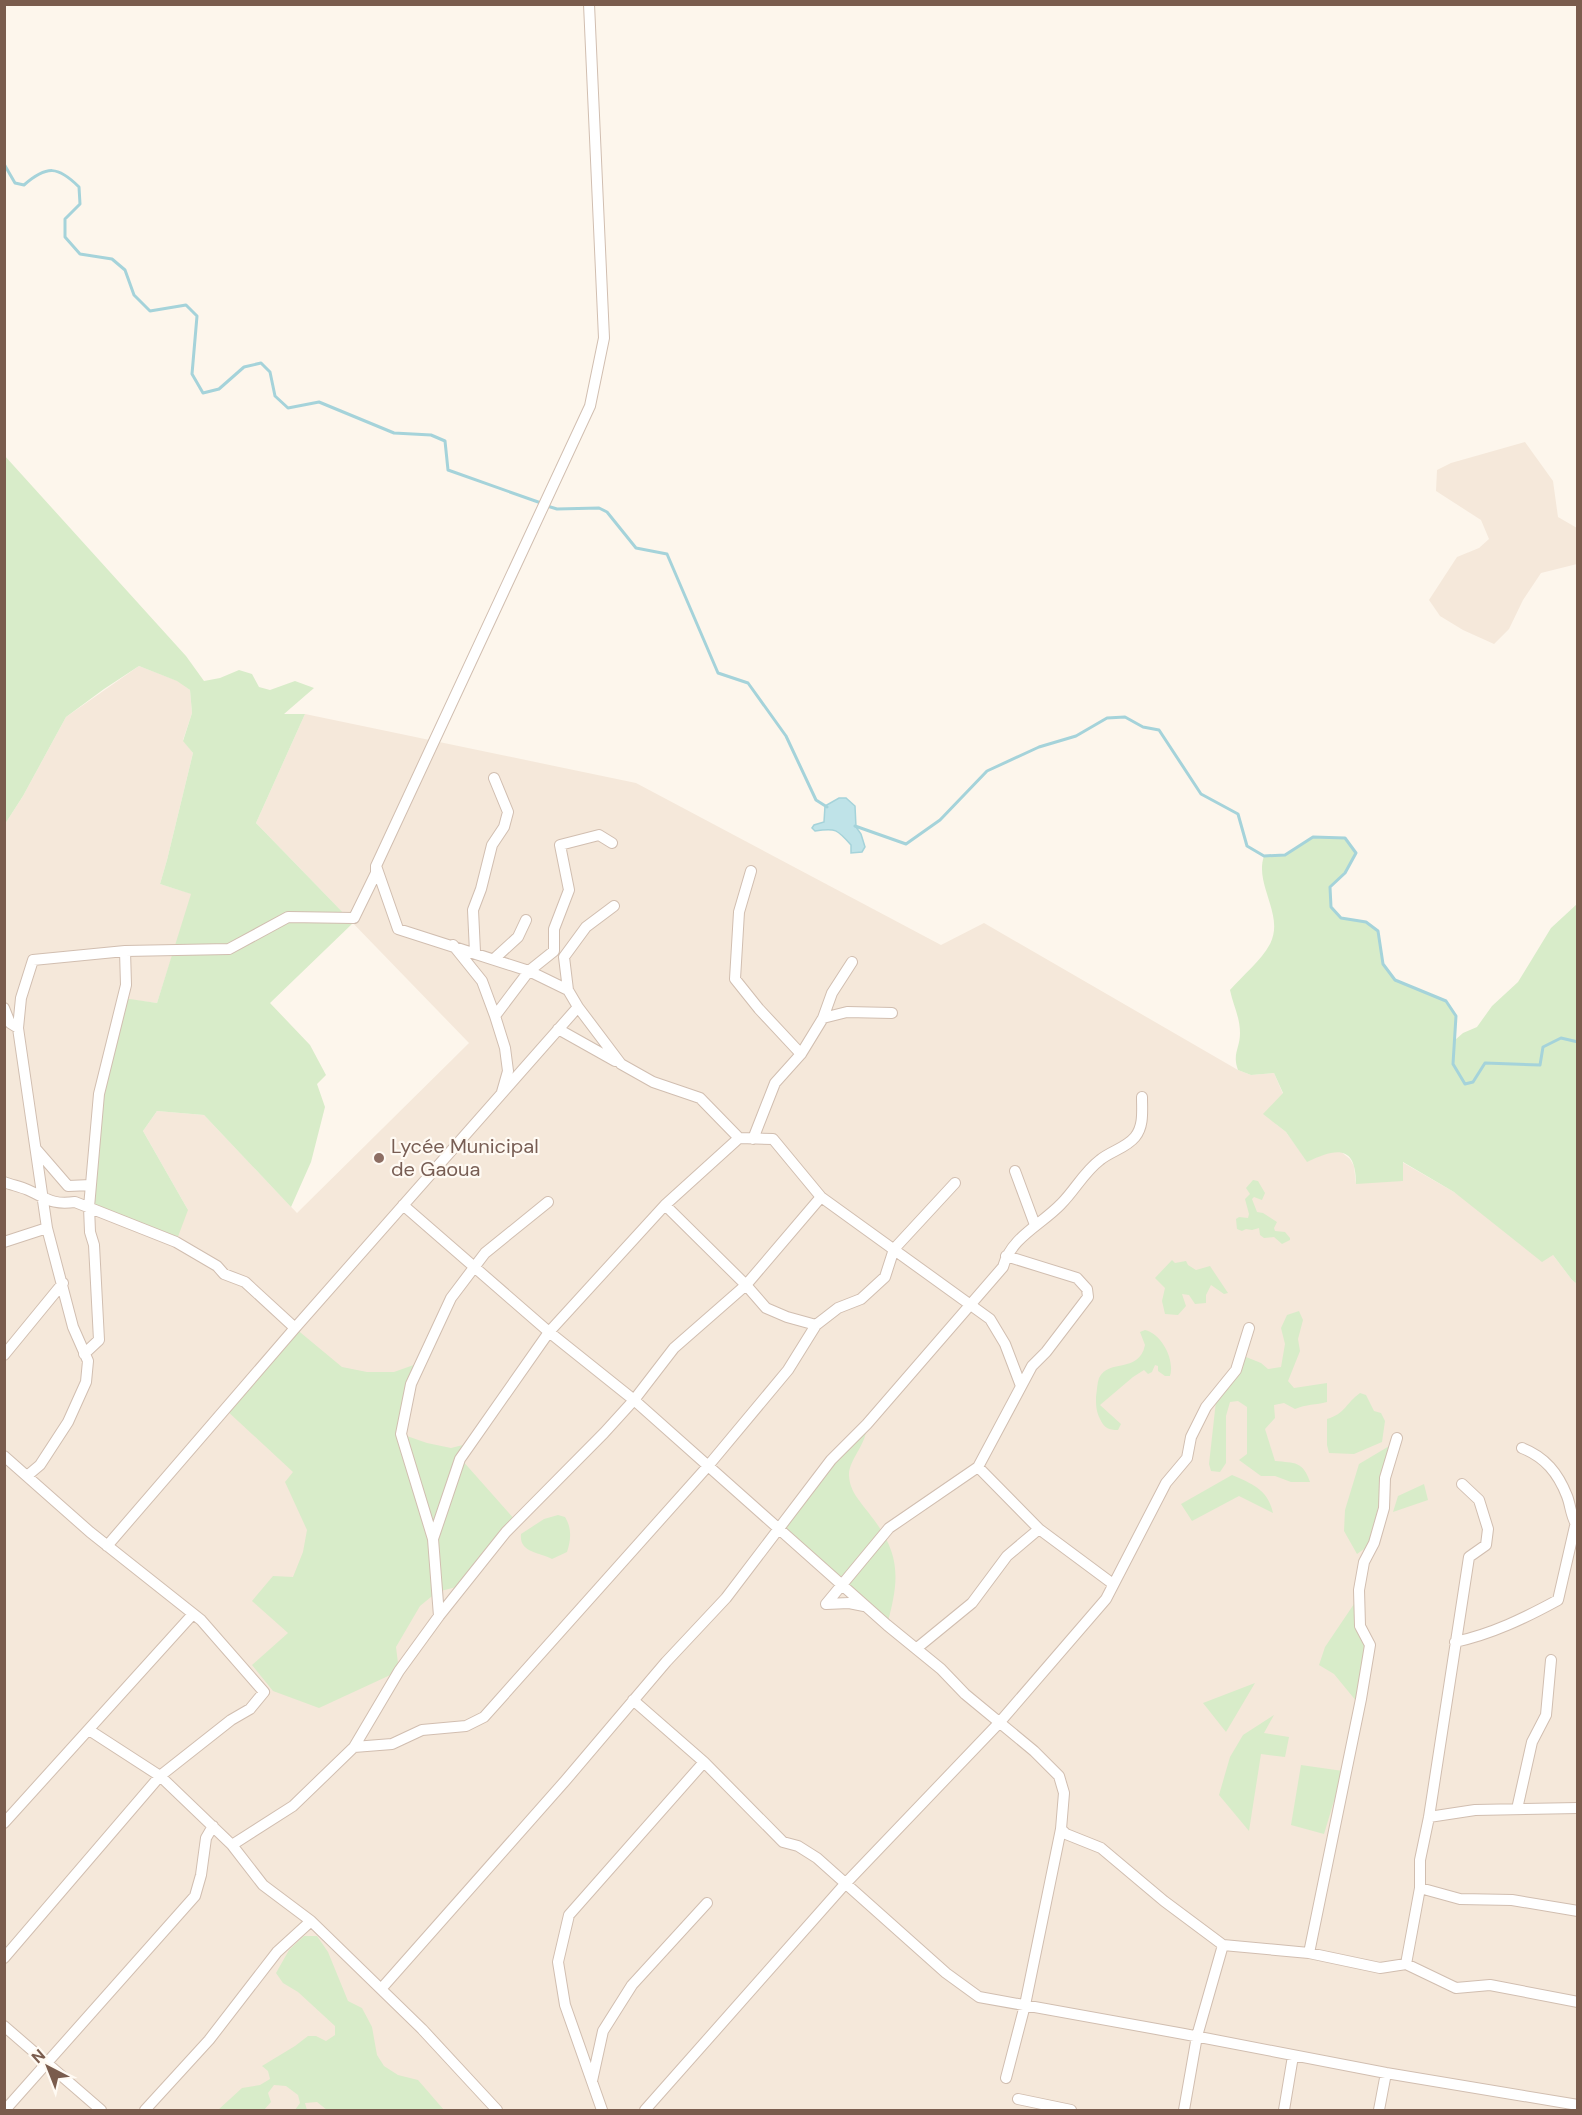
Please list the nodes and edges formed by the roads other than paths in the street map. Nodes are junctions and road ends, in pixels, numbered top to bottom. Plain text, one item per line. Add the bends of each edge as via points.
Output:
1 (589, 4) edge
2 (494, 778) dead end
3 (612, 843) dead end
4 (376, 866) junction
5 (751, 871) dead end
6 (614, 906) dead end
7 (526, 920) dead end
8 (453, 945) junction
9 (125, 951) junction
10 (475, 952) junction
11 (494, 959) junction
12 (852, 962) dead end
13 (529, 970) junction
14 (568, 990) junction
15 (578, 1007) junction
16 (4, 1008) edge
17 (892, 1013) dead end
18 (495, 1016) junction
19 (822, 1018) junction
20 (18, 1028) junction
21 (558, 1029) junction
22 (801, 1054) junction
23 (621, 1064) junction
24 (502, 1093) junction
25 (1142, 1097) dead end
26 (739, 1138) junction
27 (753, 1139) junction
28 (35, 1148) junction
29 (1015, 1171) dead end
30 (4, 1182) edge
31 (954, 1183) dead end
32 (91, 1185) junction
33 (821, 1197) junction
34 (42, 1199) junction
35 (549, 1202) dead end
36 (403, 1205) junction
37 (665, 1205) junction
38 (89, 1207) junction
39 (1035, 1225) junction
40 (47, 1228) junction
41 (4, 1242) edge
42 (894, 1249) junction
43 (1006, 1256) junction
44 (476, 1268) junction
45 (63, 1283) junction
46 (746, 1285) junction
47 (970, 1304) junction
48 (816, 1325) junction
49 (295, 1328) junction
50 (1248, 1328) dead end
51 (549, 1332) junction
52 (4, 1354) edge
53 (84, 1354) junction
54 (1022, 1386) junction
55 (634, 1400) junction
56 (1397, 1438) dead end
57 (1522, 1448) dead end
58 (4, 1456) edge
59 (708, 1466) junction
60 (978, 1467) junction
61 (27, 1476) junction
62 (1462, 1484) dead end
63 (1576, 1527) edge
64 (1039, 1529) junction
65 (779, 1530) junction
66 (433, 1539) junction
67 (107, 1546) junction
68 (841, 1584) junction
69 (1113, 1584) junction
70 (866, 1607) junction
71 (194, 1614) junction
72 (439, 1616) junction
73 (1455, 1641) junction
74 (917, 1648) junction
75 (1551, 1660) dead end
76 (633, 1700) junction
77 (999, 1723) junction
78 (89, 1730) junction
79 (354, 1747) junction
80 (704, 1762) junction
81 (160, 1776) junction
82 (1578, 1808) edge
83 (1517, 1809) junction
84 (1429, 1817) junction
85 (4, 1823) edge
86 (213, 1826) junction
87 (1061, 1828) junction
88 (232, 1845) junction
89 (845, 1884) junction
90 (1420, 1888) junction
91 (707, 1903) dead end
92 (1578, 1911) edge
93 (311, 1921) junction
94 (1223, 1945) junction
95 (1309, 1953) junction
96 (4, 1958) edge
97 (1406, 1964) junction
98 (381, 1989) junction
99 (1578, 2002) edge
100 (1025, 2005) junction
101 (4, 2026) edge
102 (1197, 2037) junction
103 (1293, 2056) junction
104 (47, 2063) junction
105 (1386, 2073) junction
106 (1005, 2078) dead end
107 (592, 2081) junction
108 (1018, 2099) dead end
109 (1578, 2105) edge
110 (5, 2110) edge
111 (101, 2110) edge
112 (145, 2110) edge
113 (497, 2110) edge
114 (602, 2110) edge
115 (645, 2110) edge
116 (1071, 2110) edge
117 (1184, 2110) edge
118 (1284, 2110) edge
119 (1379, 2110) edge

1 - 4 street via 604,338 590,406
2 - 10 street via 508,812 492,845 473,910
3 - 13 street via 599,835 560,845 569,890 554,929 554,951
4 - 8 street via 398,929
4 - 9 street via 354,918 288,917 229,949
5 - 22 street via 739,912 735,979
6 - 14 street via 586,927 564,957
7 - 11 street via 518,937
8 - 10 street
8 - 18 street via 482,981
9 - 20 street via 33,960 21,998
9 - 32 street via 126,985 99,1094
10 - 11 street
11 - 13 street
12 - 19 street
13 - 14 street
13 - 18 street
14 - 15 street
15 - 21 street
15 - 23 street
16 - 20 street via 10,1023
17 - 19 street via 847,1012
18 - 24 street via 508,1071
19 - 22 street
20 - 28 street
21 - 23 street
21 - 24 street
22 - 27 street via 775,1083
23 - 26 street via 653,1082 700,1098
24 - 36 street
25 - 39 street via 1142,1124 1136,1137 1101,1158 1050,1216
26 - 27 street
26 - 37 street
27 - 33 street via 773,1139
28 - 32 street via 68,1185
28 - 34 street
29 - 39 street
30 - 34 street
31 - 42 street
32 - 38 street
33 - 42 street
33 - 46 street
34 - 38 street
34 - 40 street
35 - 44 street via 485,1253
36 - 44 street
36 - 49 street
37 - 46 street
37 - 51 street
38 - 49 street via 176,1242 218,1266 224,1274 245,1282
38 - 53 street via 99,1340
39 - 43 street
40 - 41 street
40 - 45 street
42 - 47 street
42 - 48 street via 885,1277 861,1299 838,1308
43 - 47 street via 1003,1267
43 - 54 street via 1077,1278 1087,1288 1084,1304 1032,1366
44 - 51 street
44 - 66 street via 451,1298 411,1384 401,1434
45 - 52 street
45 - 53 street via 72,1327
46 - 48 street via 766,1308
46 - 55 street via 674,1348
47 - 54 street via 990,1319
47 - 65 street via 831,1460
48 - 59 street via 788,1370
49 - 67 street
50 - 69 street via 1236,1370 1206,1407 1191,1437 1187,1458 1166,1483
51 - 55 street
51 - 66 street via 460,1459
53 - 61 street via 88,1361 86,1382 78,1402 40,1465
54 - 60 street
55 - 59 street
55 - 72 street via 516,1521
56 - 95 street via 1385,1478 1384,1508 1364,1562 1359,1590 1360,1626 1370,1645
57 - 63 street via 1551,1467 1567,1496
58 - 61 street
59 - 65 street
59 - 79 street via 484,1717 466,1726 422,1730 392,1744
60 - 64 street
60 - 68 street via 889,1528
61 - 67 street
62 - 73 street via 1479,1500 1488,1538 1486,1545 1469,1557
63 - 73 street via 1558,1600 1482,1636
64 - 69 street
64 - 74 street via 1007,1556 972,1603
65 - 68 street
65 - 76 street via 726,1598
66 - 72 street
67 - 71 street
68 - 70 street
68 - 70 street via 826,1604
69 - 77 street via 1106,1599
70 - 74 street
71 - 78 street
71 - 81 street via 264,1692 250,1709
72 - 79 street via 399,1671
73 - 84 street
74 - 77 street
75 - 83 street via 1546,1715 1532,1742
76 - 80 street
76 - 98 street
77 - 87 street via 1059,1776 1064,1792
77 - 89 street
78 - 81 street
78 - 85 street
79 - 88 street via 292,1806
80 - 89 street via 783,1842 817,1858
80 - 107 street via 569,1915 558,1962 565,2005
81 - 86 street
81 - 96 street
82 - 83 street
83 - 84 street
84 - 90 street via 1420,1860
86 - 88 street
86 - 104 street via 206,1838 195,1896
87 - 94 street via 1066,1834 1101,1848
87 - 100 street
88 - 93 street via 263,1885
89 - 100 street via 979,1997
89 - 115 street
90 - 92 street via 1460,1899 1512,1900
90 - 97 street
91 - 107 street via 632,1985 603,2031
93 - 98 street
93 - 112 street via 277,1952 209,2040
94 - 95 street
94 - 102 street
95 - 97 street via 1380,1968
97 - 99 street via 1456,1988 1490,1985
98 - 113 street
100 - 102 street
100 - 106 street
101 - 104 street
102 - 103 street
102 - 117 street
103 - 105 street
103 - 118 street
104 - 110 street
104 - 111 street
105 - 109 street
105 - 119 street
107 - 114 street
108 - 116 street

